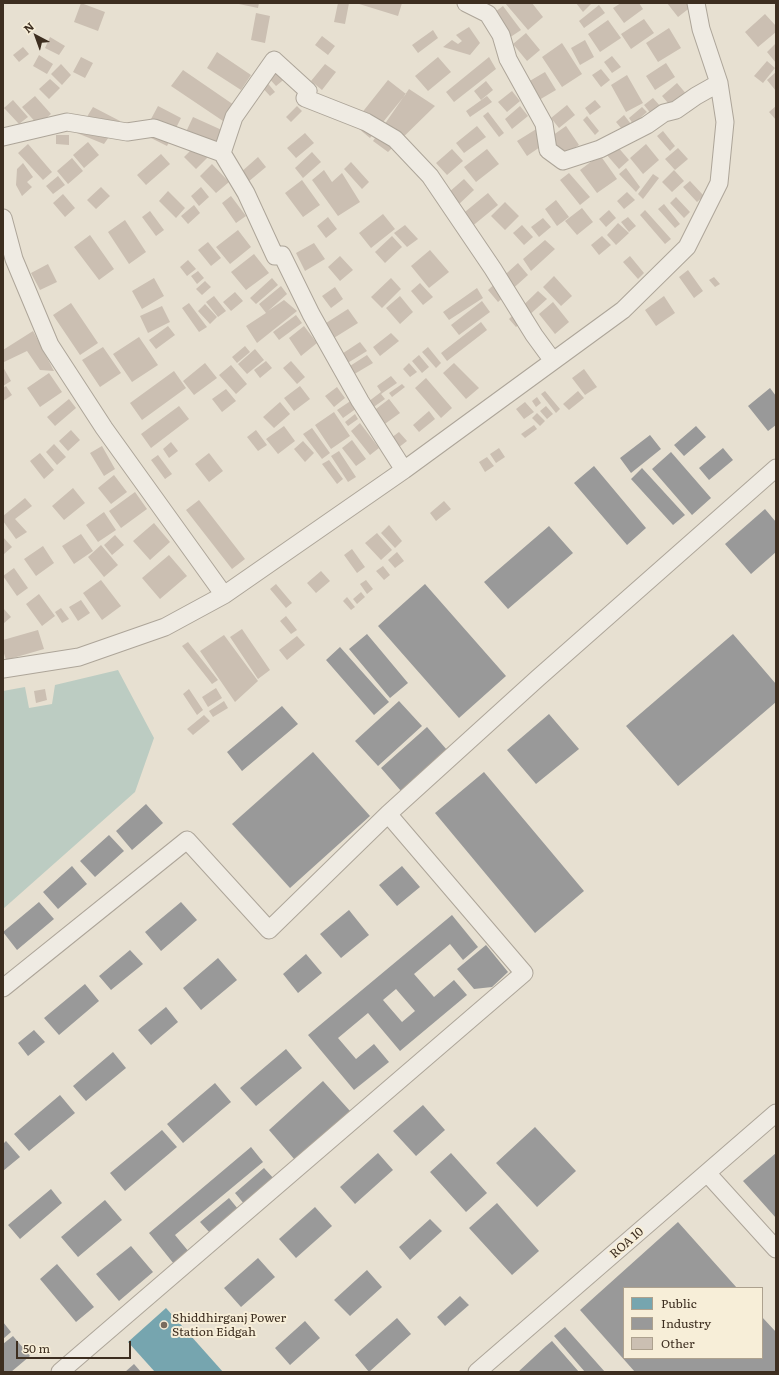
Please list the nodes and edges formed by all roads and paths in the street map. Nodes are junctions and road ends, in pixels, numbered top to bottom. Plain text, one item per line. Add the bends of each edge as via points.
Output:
1 (466, 3) edge
2 (696, 3) edge
3 (719, 83) junction
4 (3, 137) edge
5 (222, 153) junction
6 (3, 218) edge
7 (553, 361) junction
8 (776, 468) edge
9 (404, 470) junction
10 (224, 594) junction
11 (3, 669) edge
12 (388, 814) junction
13 (3, 988) edge
14 (776, 1113) edge
15 (708, 1173) junction
16 (776, 1249) edge
17 (60, 1372) edge
18 (477, 1372) edge

1 - 3 street via 488,14 500,35 508,59 544,124 548,150 563,161 606,146 647,125 664,113 676,110
2 - 3 street via 701,29
3 - 7 street via 724,122 719,183 687,247 623,310
4 - 5 street via 68,122 127,132 154,128
5 - 7 street via 234,117 274,60 308,91 305,98 366,122 395,139 430,176
5 - 9 street via 246,193 275,256 282,255 360,401
6 - 10 street via 14,259 50,345 104,428
7 - 9 street
8 - 12 street via 544,672
9 - 10 street
10 - 11 street via 165,627 79,656
12 - 13 street via 269,930 187,840
12 - 17 street via 524,973
14 - 15 street, ROA 10
15 - 16 street
15 - 18 street, ROA 10

